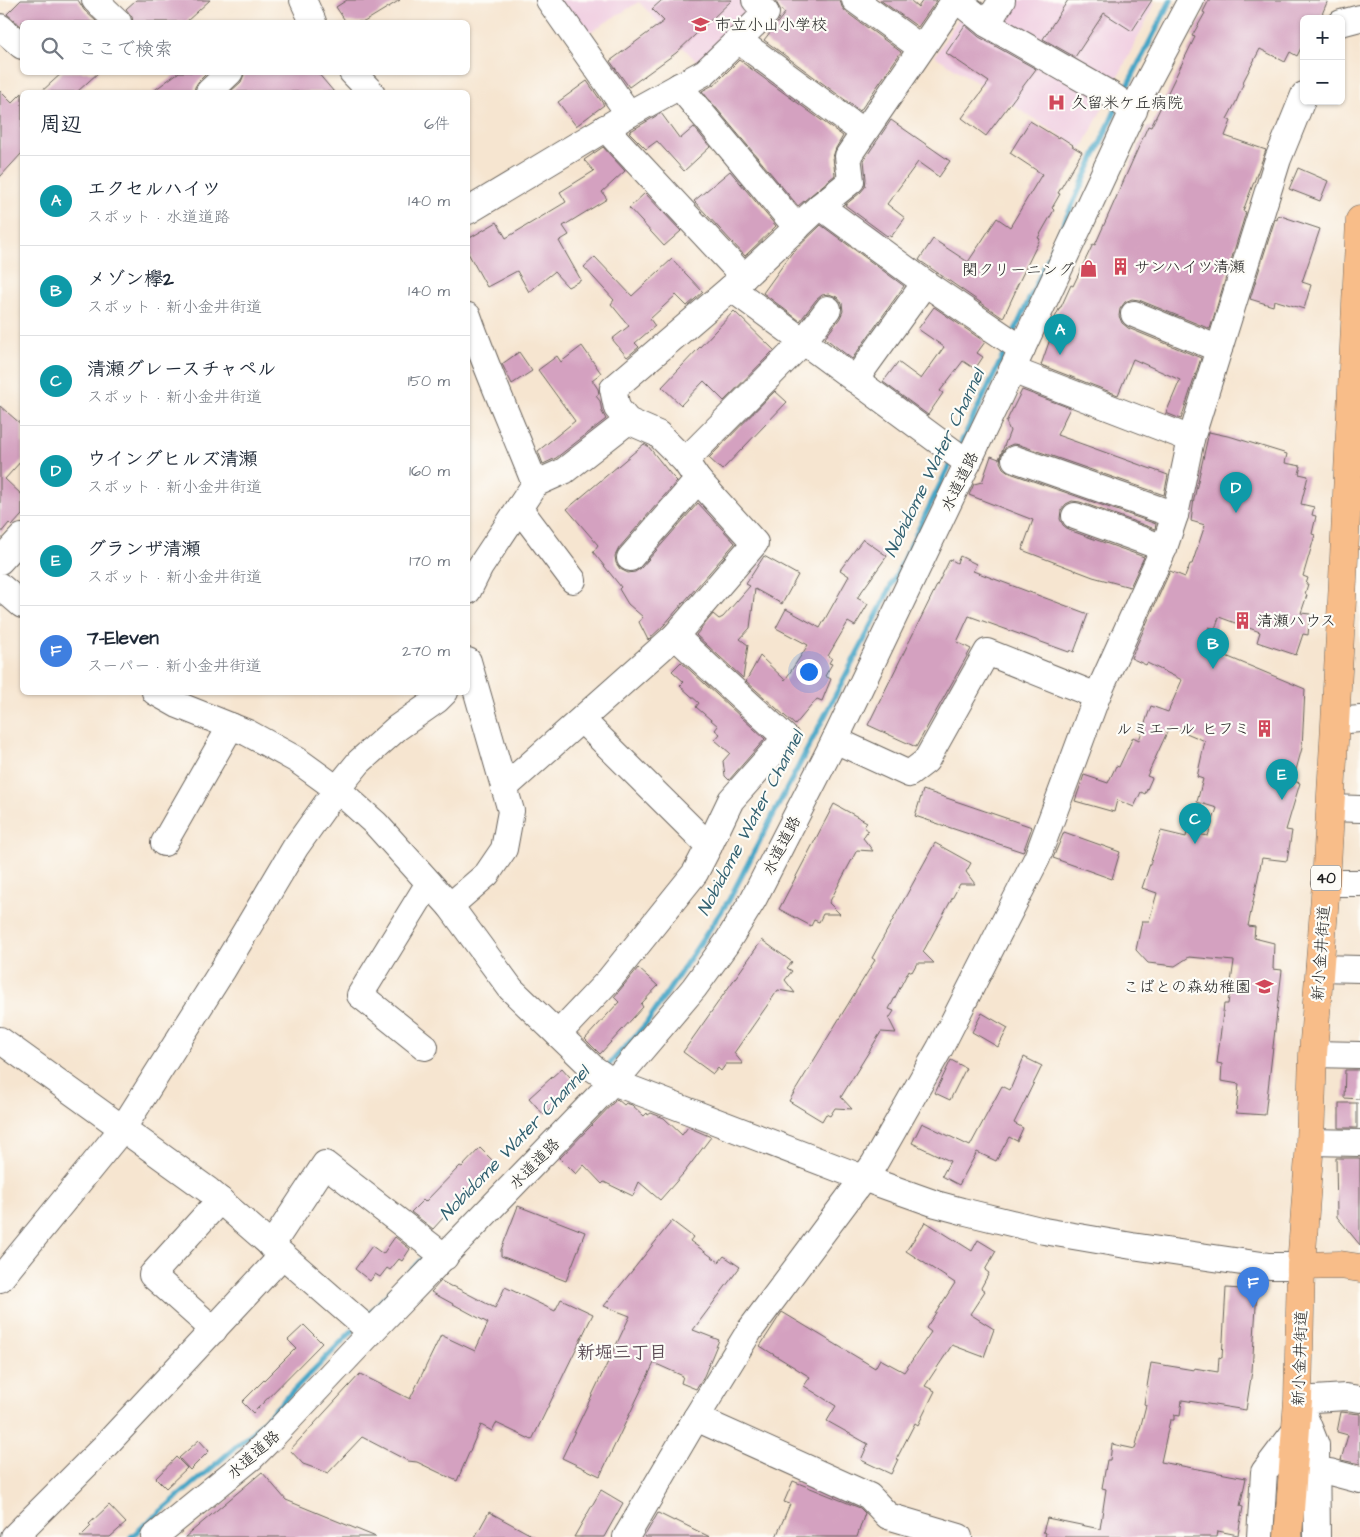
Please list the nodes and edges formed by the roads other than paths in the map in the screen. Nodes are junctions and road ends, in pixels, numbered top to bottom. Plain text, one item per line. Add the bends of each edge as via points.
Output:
1 (95, 0) edge
2 (549, 0) edge
3 (755, 0) edge
4 (855, 0) edge
5 (956, 0) edge
6 (1002, 0) edge
7 (1192, 0) edge
8 (1360, 18) edge
9 (116, 20) edge
10 (1345, 22) edge
11 (987, 24) junction
12 (0, 27) edge
13 (738, 40) junction
14 (20, 44) edge
15 (921, 48) junction
16 (227, 75) edge
17 (355, 75) edge
18 (679, 86) junction
19 (211, 90) edge
20 (368, 90) edge
21 (1123, 104) junction
22 (1300, 105) edge
23 (629, 114) junction
24 (605, 128) junction
25 (863, 132) junction
26 (820, 206) junction
27 (470, 210) edge
28 (1360, 220) edge
29 (797, 228) junction
30 (1359, 274) edge
31 (737, 282) junction
32 (925, 283) junction
33 (828, 309) dead end
34 (1134, 314) dead end
35 (470, 327) edge
36 (803, 342) junction
37 (1219, 349) junction
38 (1013, 350) junction
39 (855, 380) junction
40 (628, 421) junction
41 (1191, 439) junction
42 (959, 457) junction
43 (1015, 459) dead end
44 (692, 470) junction
45 (535, 484) junction
46 (519, 508) junction
47 (1175, 515) junction
48 (1076, 516) dead end
49 (20, 539) edge
50 (1164, 548) junction
51 (630, 558) dead end
52 (0, 561) edge
53 (573, 580) dead end
54 (0, 586) edge
55 (470, 587) edge
56 (20, 603) edge
57 (675, 636) junction
58 (470, 674) edge
59 (167, 695) edge
60 (441, 695) edge
61 (1097, 696) junction
62 (184, 699) edge
63 (582, 720) junction
64 (1347, 720) edge
65 (231, 726) junction
66 (834, 740) junction
67 (504, 788) junction
68 (337, 789) junction
69 (1330, 808) junction
70 (1360, 809) edge
71 (164, 843) dead end
72 (709, 846) junction
73 (429, 882) junction
74 (1326, 883) junction
75 (1360, 883) edge
76 (450, 906) junction
77 (1319, 968) junction
78 (1360, 969) edge
79 (558, 1034) junction
80 (0, 1040) edge
81 (424, 1047) dead end
82 (1313, 1054) junction
83 (1360, 1055) edge
84 (614, 1082) junction
85 (123, 1128) junction
86 (1310, 1142) junction
87 (1360, 1143) edge
88 (863, 1178) junction
89 (220, 1200) junction
90 (277, 1251) junction
91 (445, 1257) junction
92 (1301, 1266) junction
93 (1360, 1268) edge
94 (0, 1279) edge
95 (214, 1330) junction
96 (371, 1332) junction
97 (1360, 1399) edge
98 (1298, 1400) junction
99 (696, 1418) junction
100 (1295, 1431) junction
101 (1317, 1472) junction
102 (1360, 1480) edge
103 (14, 1537) edge
104 (154, 1537) edge
105 (626, 1537) edge
106 (958, 1537) edge
107 (1260, 1537) edge
108 (1288, 1537) edge
109 (1317, 1537) edge

1 - 9 street
2 - 23 street
3 - 13 street via 766,13
4 - 15 street
5 - 11 street
5 - 15 street
6 - 11 street
7 - 21 street, 水道道路
8 - 10 street
11 - 21 street
12 - 14 street
13 - 18 street via 705,72
13 - 25 street
15 - 25 street
16 - 19 street
17 - 20 street
18 - 23 street
18 - 29 street
21 - 38 street, 水道道路
22 - 37 street via 1278,159
23 - 24 street
24 - 27 street
24 - 31 street
25 - 26 street via 848,156 850,181
26 - 29 street
26 - 32 street
28 - 30 main road, 新小金井街道 / 40
29 - 31 street
30 - 64 main road, 新小金井街道 / 40
31 - 36 street
31 - 40 street via 613,389 617,408
32 - 38 street
32 - 39 street
33 - 36 street
34 - 37 street
35 - 45 street
36 - 39 street
36 - 44 street
37 - 41 street
38 - 41 street
38 - 42 street, 水道道路
39 - 42 street
40 - 44 street via 658,434
40 - 45 street via 564,471
41 - 47 street
42 - 66 street, 水道道路
43 - 47 street
44 - 51 street
44 - 57 street via 755,543
45 - 46 street
46 - 53 street
46 - 55 street
47 - 50 street
48 - 50 street
49 - 52 street
50 - 61 street
54 - 56 street
57 - 63 street
57 - 72 street via 786,738 731,800
58 - 67 street
59 - 62 street
60 - 68 street via 359,762
61 - 66 street via 987,652 926,762 909,774
61 - 88 street via 1037,858 940,1048
62 - 65 street
63 - 67 street
63 - 72 street
64 - 69 main road, 新小金井街道 / 40
65 - 68 street via 297,760
65 - 71 street
66 - 84 street, 水道道路 via 753,900 726,944 694,988
67 - 76 street via 511,811 504,850 487,874
68 - 73 street via 376,824
68 - 85 street via 295,848
69 - 70 street
69 - 74 main road, 新小金井街道 / 40
72 - 79 street via 695,873 615,972
73 - 76 street
73 - 81 street via 360,995
74 - 75 street
74 - 77 main road, 新小金井街道 / 40
76 - 79 street via 511,989
77 - 78 street
77 - 82 main road, 新小金井街道 / 40
79 - 84 street via 594,1069
80 - 85 street
82 - 83 street
82 - 86 main road, 新小金井街道 / 40
84 - 88 street
84 - 91 street, 水道道路
85 - 89 street
85 - 94 street
86 - 87 street
86 - 92 main road, 新小金井街道 / 40
88 - 92 street via 936,1204 1044,1231 1269,1266
88 - 99 street via 750,1330
89 - 90 street
89 - 95 street via 152,1275
90 - 91 street via 325,1164
90 - 95 street
90 - 96 street
91 - 96 street, 水道道路
92 - 93 main road
92 - 98 main road, 新小金井街道 / 40
95 - 103 street
96 - 104 street, 水道道路 via 251,1458
97 - 98 street
98 - 100 main road, 新小金井街道 / 40
98 - 101 street via 1316,1445
99 - 105 street
99 - 106 street via 869,1496 888,1516
100 - 107 street via 1264,1472
100 - 108 main road, 新小金井街道 / 40
101 - 102 street
101 - 109 street

